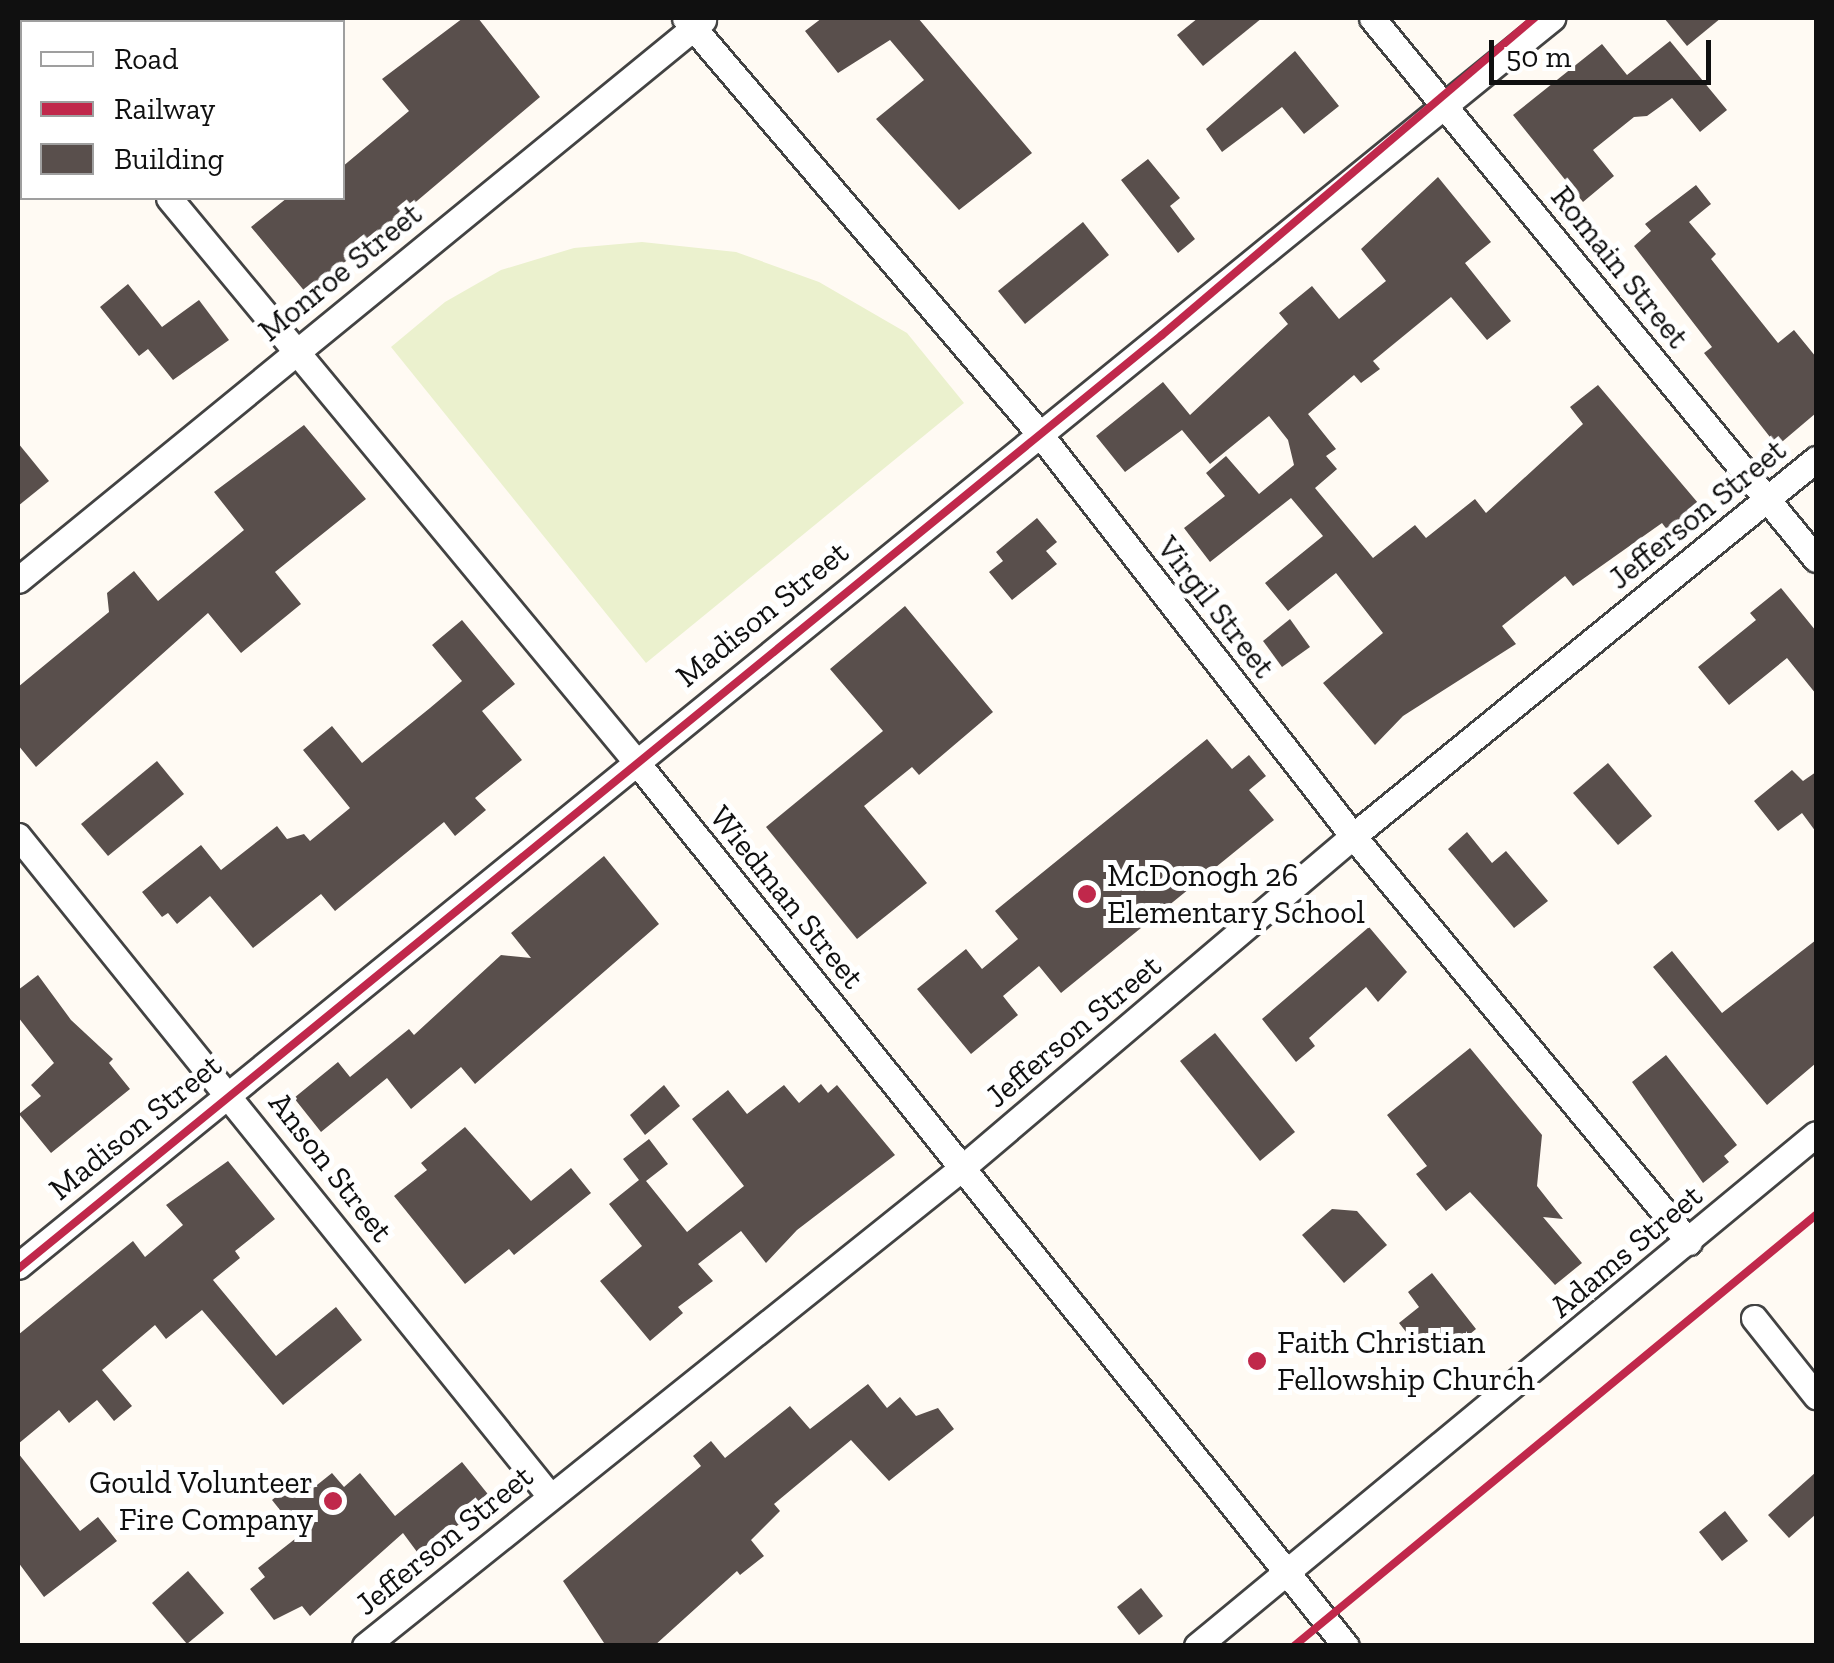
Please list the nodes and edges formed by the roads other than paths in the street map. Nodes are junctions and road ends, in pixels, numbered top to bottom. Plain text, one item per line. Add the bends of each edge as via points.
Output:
1 (1372, 18) edge
2 (1552, 18) edge
3 (695, 21) edge
4 (1446, 104) junction
5 (171, 200) edge
6 (293, 352) junction
7 (1037, 431) junction
8 (1816, 459) edge
9 (1768, 498) junction
10 (1816, 558) edge
11 (18, 580) edge
12 (635, 760) junction
13 (18, 836) edge
14 (1353, 836) junction
15 (230, 1092) junction
16 (1816, 1134) edge
17 (963, 1167) junction
18 (1689, 1242) junction
19 (18, 1266) edge
20 (1754, 1318) dead end
21 (1816, 1396) edge
22 (550, 1496) junction
23 (1287, 1574) junction
24 (365, 1646) edge
25 (1197, 1646) edge
26 (1346, 1646) edge

1 - 4 street, Romain Street
2 - 4 street, Madison Street
3 - 6 street, Monroe Street
3 - 7 street, Virgil Street
4 - 7 street, Madison Street
4 - 9 street, Romain Street
5 - 6 street, Wiedman Street
6 - 11 street, Monroe Street
6 - 12 street, Wiedman Street
7 - 12 street, Madison Street
7 - 14 street, Virgil Street
8 - 9 street, Jefferson Street
9 - 10 street, Romain Street
9 - 14 street, Jefferson Street
12 - 15 street, Madison Street
12 - 17 street, Wiedman Street
13 - 15 street, Anson Street
14 - 17 street, Jefferson Street
14 - 18 street, Virgil Street
15 - 19 street, Madison Street
15 - 22 street, Anson Street
16 - 18 street, Adams Street
17 - 22 street, Jefferson Street
17 - 23 street, Wiedman Street
18 - 23 street, Adams Street
20 - 21 street
22 - 24 street, Jefferson Street
23 - 25 street, Adams Street
23 - 26 street, Wiedman Street

